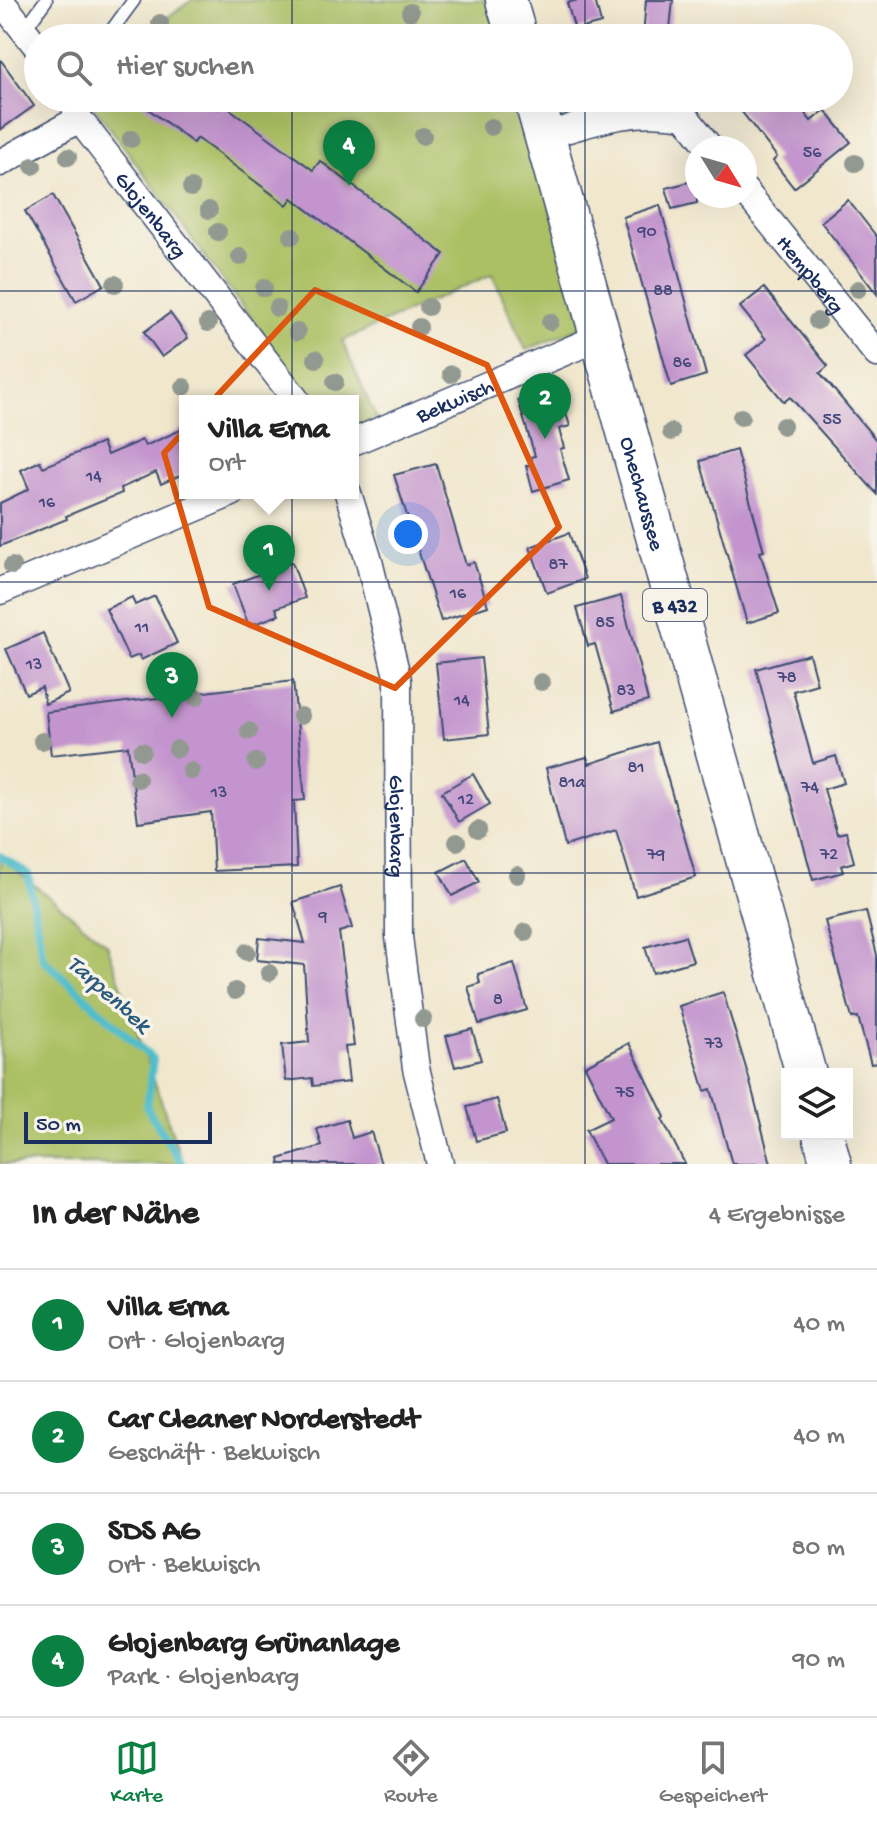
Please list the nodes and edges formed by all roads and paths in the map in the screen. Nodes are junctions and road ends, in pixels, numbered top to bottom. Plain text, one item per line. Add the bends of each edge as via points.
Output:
1 (0, 0) edge
2 (46, 0) edge
3 (134, 0) edge
4 (506, 0) edge
5 (37, 24) edge
6 (116, 24) edge
7 (513, 24) edge
8 (24, 30) edge
9 (72, 112) edge
10 (78, 112) edge
11 (538, 112) edge
12 (627, 112) edge
13 (661, 112) edge
14 (545, 136) junction
15 (701, 136) edge
16 (0, 163) edge
17 (757, 206) edge
18 (600, 337) junction
19 (877, 354) edge
20 (292, 395) edge
21 (359, 439) edge
22 (218, 499) edge
23 (350, 499) edge
24 (0, 591) edge
25 (804, 1068) edge
26 (825, 1140) edge
27 (440, 1164) edge
28 (831, 1164) edge

1 - 8 street
2 - 5 lane
3 - 6 lane
4 - 7 main road
9 - 16 street
10 - 20 street, Glojenbarg
11 - 14 main road, Ohechaussee / B 432
12 - 14 street
13 - 15 street via 685,116
14 - 18 main road, Ohechaussee / B 432
17 - 19 street, Hempberg
18 - 21 street, Bekwisch
18 - 25 main road, Ohechaussee / B 432
22 - 24 street
23 - 27 street, Glojenbarg via 398,680 399,937 416,1068
26 - 28 main road

